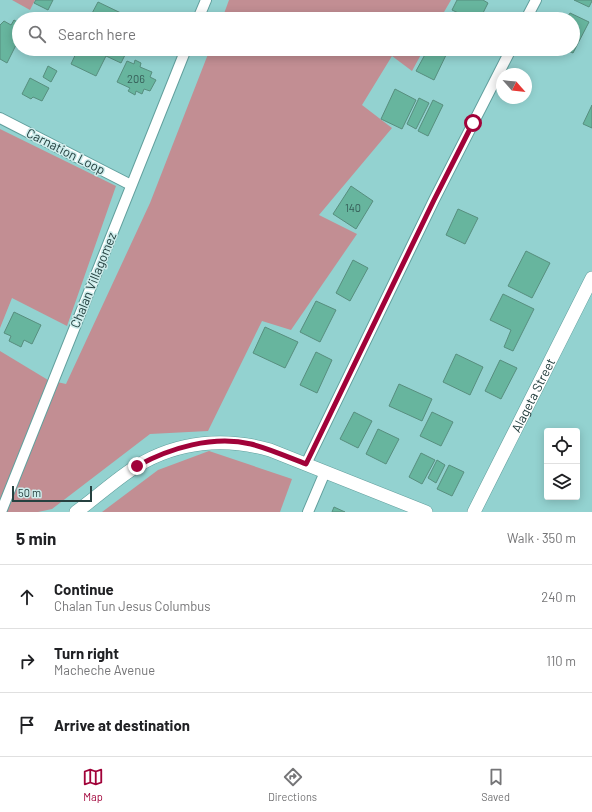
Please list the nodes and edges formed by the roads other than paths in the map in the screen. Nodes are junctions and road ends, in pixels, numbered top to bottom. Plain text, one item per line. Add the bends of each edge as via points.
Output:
1 (206, 0) edge
2 (536, 0) edge
3 (201, 12) edge
4 (530, 12) edge
5 (183, 56) edge
6 (507, 56) edge
7 (0, 118) edge
8 (131, 185) junction
9 (592, 278) edge
10 (306, 464) junction
11 (326, 472) junction
12 (1, 512) edge
13 (76, 512) edge
14 (308, 512) edge
15 (426, 512) edge
16 (474, 512) edge

1 - 3 street
2 - 4 street
5 - 8 street, Chalan Villagomez
6 - 10 street via 434,200
7 - 8 street, Carnation Loop
8 - 12 street, Chalan Villagomez
9 - 16 main road, Alageta Street
10 - 11 main road
10 - 13 main road via 250,444 230,442 194,445 155,456 137,466
11 - 14 street
11 - 15 main road

